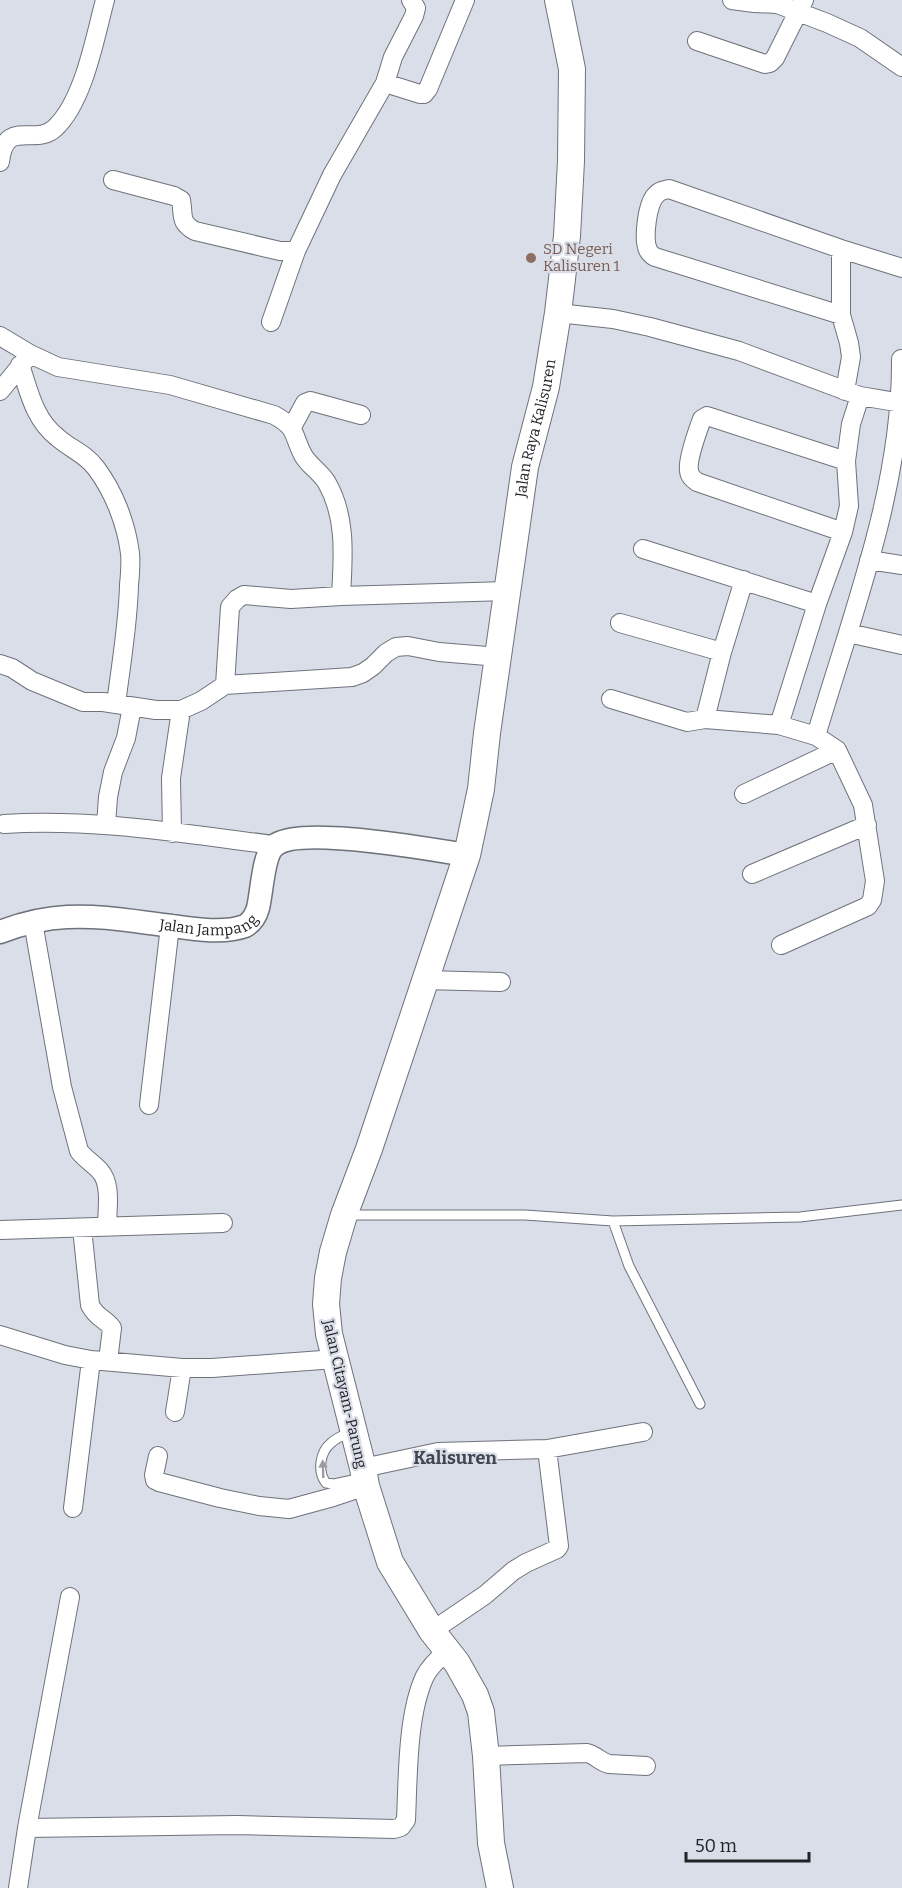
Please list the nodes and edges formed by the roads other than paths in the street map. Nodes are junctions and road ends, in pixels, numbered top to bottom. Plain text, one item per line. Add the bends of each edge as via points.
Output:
1 (105, 0) edge
2 (411, 0) edge
3 (465, 0) edge
4 (558, 0) edge
5 (741, 1) edge
6 (772, 2) edge
7 (801, 6) edge
8 (698, 41) dead end
9 (902, 67) edge
10 (385, 83) junction
11 (0, 162) edge
12 (113, 180) dead end
13 (841, 249) junction
14 (296, 251) junction
15 (902, 268) edge
16 (558, 313) junction
17 (841, 315) junction
18 (271, 322) dead end
19 (0, 336) edge
20 (25, 359) junction
21 (901, 359) edge
22 (0, 391) edge
23 (852, 393) junction
24 (901, 403) edge
25 (362, 415) dead end
26 (292, 427) junction
27 (846, 461) junction
28 (895, 487) edge
29 (843, 532) junction
30 (644, 549) dead end
31 (869, 560) junction
32 (902, 565) edge
33 (744, 580) junction
34 (507, 591) junction
35 (341, 596) junction
36 (817, 604) junction
37 (620, 623) dead end
38 (848, 633) junction
39 (902, 645) edge
40 (722, 652) junction
41 (499, 657) junction
42 (0, 664) edge
43 (225, 685) junction
44 (612, 699) dead end
45 (124, 705) junction
46 (181, 710) junction
47 (705, 719) junction
48 (779, 725) junction
49 (816, 736) junction
50 (837, 750) junction
51 (744, 794) dead end
52 (4, 824) dead end
53 (106, 825) junction
54 (867, 825) junction
55 (172, 833) junction
56 (274, 845) junction
57 (467, 855) junction
58 (752, 874) dead end
59 (33, 922) junction
60 (170, 926) junction
61 (0, 932) edge
62 (781, 945) dead end
63 (425, 980) junction
64 (501, 982) dead end
65 (149, 1105) dead end
66 (902, 1205) edge
67 (345, 1215) junction
68 (613, 1221) junction
69 (223, 1223) dead end
70 (107, 1226) junction
71 (82, 1228) junction
72 (0, 1230) edge
73 (0, 1335) edge
74 (336, 1359) junction
75 (100, 1361) junction
76 (182, 1368) junction
77 (700, 1404) dead end
78 (175, 1412) dead end
79 (353, 1430) junction
80 (643, 1432) dead end
81 (547, 1449) junction
82 (158, 1456) dead end
83 (364, 1477) junction
84 (73, 1508) dead end
85 (70, 1597) dead end
86 (432, 1631) junction
87 (447, 1652) junction
88 (486, 1756) junction
89 (646, 1766) dead end
90 (27, 1827) junction
91 (18, 1888) edge
92 (500, 1888) edge

1 - 11 street via 82,85 67,111 46,134 12,137 4,145
2 - 10 street via 416,8 414,16
3 - 10 street via 424,94
4 - 16 main road, Jalan Raya Kalisuren via 572,69 572,110 567,236
5 - 6 street
6 - 7 street
7 - 8 street via 770,63
7 - 9 street via 860,38
10 - 14 street
12 - 14 street via 181,200 183,222 195,231 280,251
13 - 15 street
13 - 17 street
13 - 17 street via 669,189 657,193 652,200 646,225 646,245 655,257
14 - 18 street
16 - 23 street via 613,319 739,351
16 - 34 main road, Jalan Raya Kalisuren via 546,387 525,466
17 - 23 street via 851,357
19 - 20 street
20 - 22 street
20 - 26 street via 170,385 274,415
20 - 45 street via 33,404 41,420 55,436 97,468 122,517 130,554
21 - 24 street
23 - 24 street
23 - 27 street
24 - 28 street
25 - 26 street via 310,401
26 - 35 street via 303,454 329,487 339,515 343,540
27 - 29 street via 849,506
27 - 29 street via 707,416 702,419 689,467 696,482
28 - 31 street
29 - 36 street
30 - 33 street
31 - 32 street
31 - 38 street
33 - 36 street
33 - 40 street
34 - 35 street
34 - 41 main road, Jalan Raya Kalisuren
35 - 43 street via 237,599 230,607
36 - 48 street
37 - 40 street
38 - 39 street
38 - 49 street
40 - 47 street
41 - 43 street via 396,647 352,677
41 - 57 main road, Jalan Raya Kalisuren via 482,789
42 - 45 street via 83,702
43 - 46 street
44 - 47 street via 687,722
45 - 46 street
45 - 53 street via 126,738 113,772
46 - 55 street via 171,778
47 - 48 street
48 - 49 street
49 - 50 street
50 - 51 street
50 - 54 street via 863,806
52 - 53 street
53 - 55 street
54 - 58 street
54 - 62 street via 874,881 871,904
55 - 56 street
56 - 57 street via 310,838 363,840
56 - 60 street, Jalan Jampang via 265,860 258,908 244,926 213,930
57 - 63 main road, Jalan Citayam-Parung
59 - 60 street, Jalan Jampang via 76,917
59 - 61 street, Jalan Jampang
59 - 70 street via 62,1087 79,1151 105,1179
60 - 65 street
63 - 64 street
63 - 67 main road, Jalan Citayam-Parung
66 - 68 lane via 800,1217
67 - 68 lane via 525,1215
67 - 74 main road, Jalan Citayam-Parung via 333,1252 326,1305
68 - 77 lane via 629,1266
69 - 70 street
70 - 71 street
71 - 72 street
71 - 75 street via 90,1305 112,1328
73 - 75 street via 65,1355
74 - 76 street
74 - 79 main road, Jalan Citayam-Parung
75 - 76 street
75 - 84 street
76 - 78 street
79 - 83 main road, Jalan Citayam-Parung
83 -> 79 lane via 334,1484 326,1483 322,1477 323,1454 331,1443
80 - 81 street
81 - 83 street via 438,1452
81 - 86 street via 559,1546 526,1563
82 - 83 street via 154,1475 159,1482 259,1506 289,1509 333,1497
83 - 86 main road, Jalan Citayam-Parung via 390,1562
85 - 90 street
86 - 87 main road, Jalan Citayam-Parung
87 - 88 main road, Jalan Citayam-Parung via 475,1695
87 - 90 street via 426,1674 415,1709 406,1820 401,1827
88 - 89 street via 588,1753 604,1763
88 - 92 main road, Jalan Citayam-Parung via 491,1843
90 - 91 street

